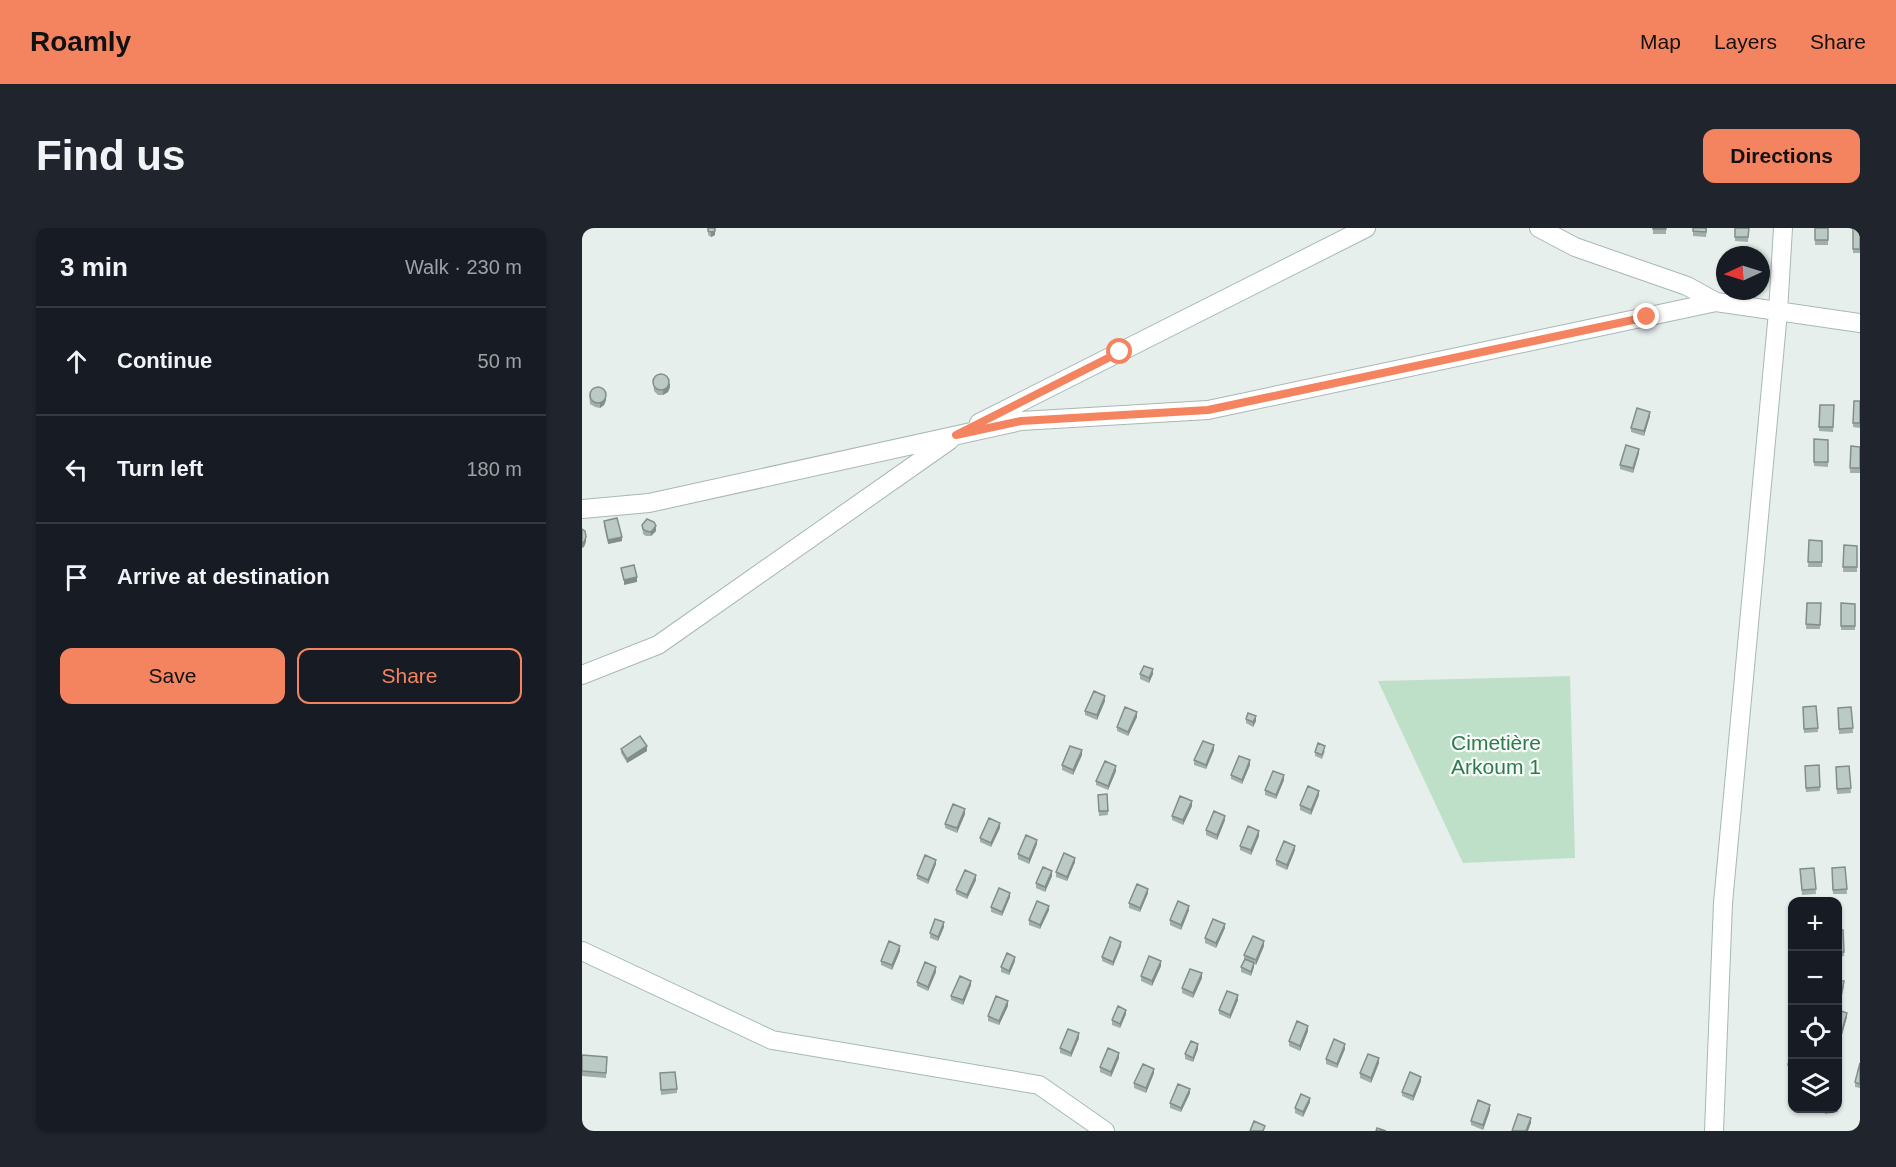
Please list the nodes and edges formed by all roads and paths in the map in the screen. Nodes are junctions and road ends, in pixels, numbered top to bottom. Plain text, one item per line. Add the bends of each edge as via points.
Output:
1 (1366, 228) edge
2 (1539, 228) edge
3 (1783, 228) edge
4 (1716, 302) junction
5 (1778, 312) junction
6 (1860, 324) edge
7 (956, 435) junction
8 (582, 509) edge
9 (582, 675) edge
10 (582, 951) edge
11 (1105, 1131) edge
12 (1713, 1131) edge

1 - 7 street
2 - 4 street via 1575,247 1687,286
3 - 5 street
4 - 5 street
4 - 7 street via 1208,410 1021,421
5 - 6 street
5 - 12 street via 1723,903
7 - 8 street via 649,503
7 - 9 street via 658,645
10 - 11 street via 772,1040 1039,1085

